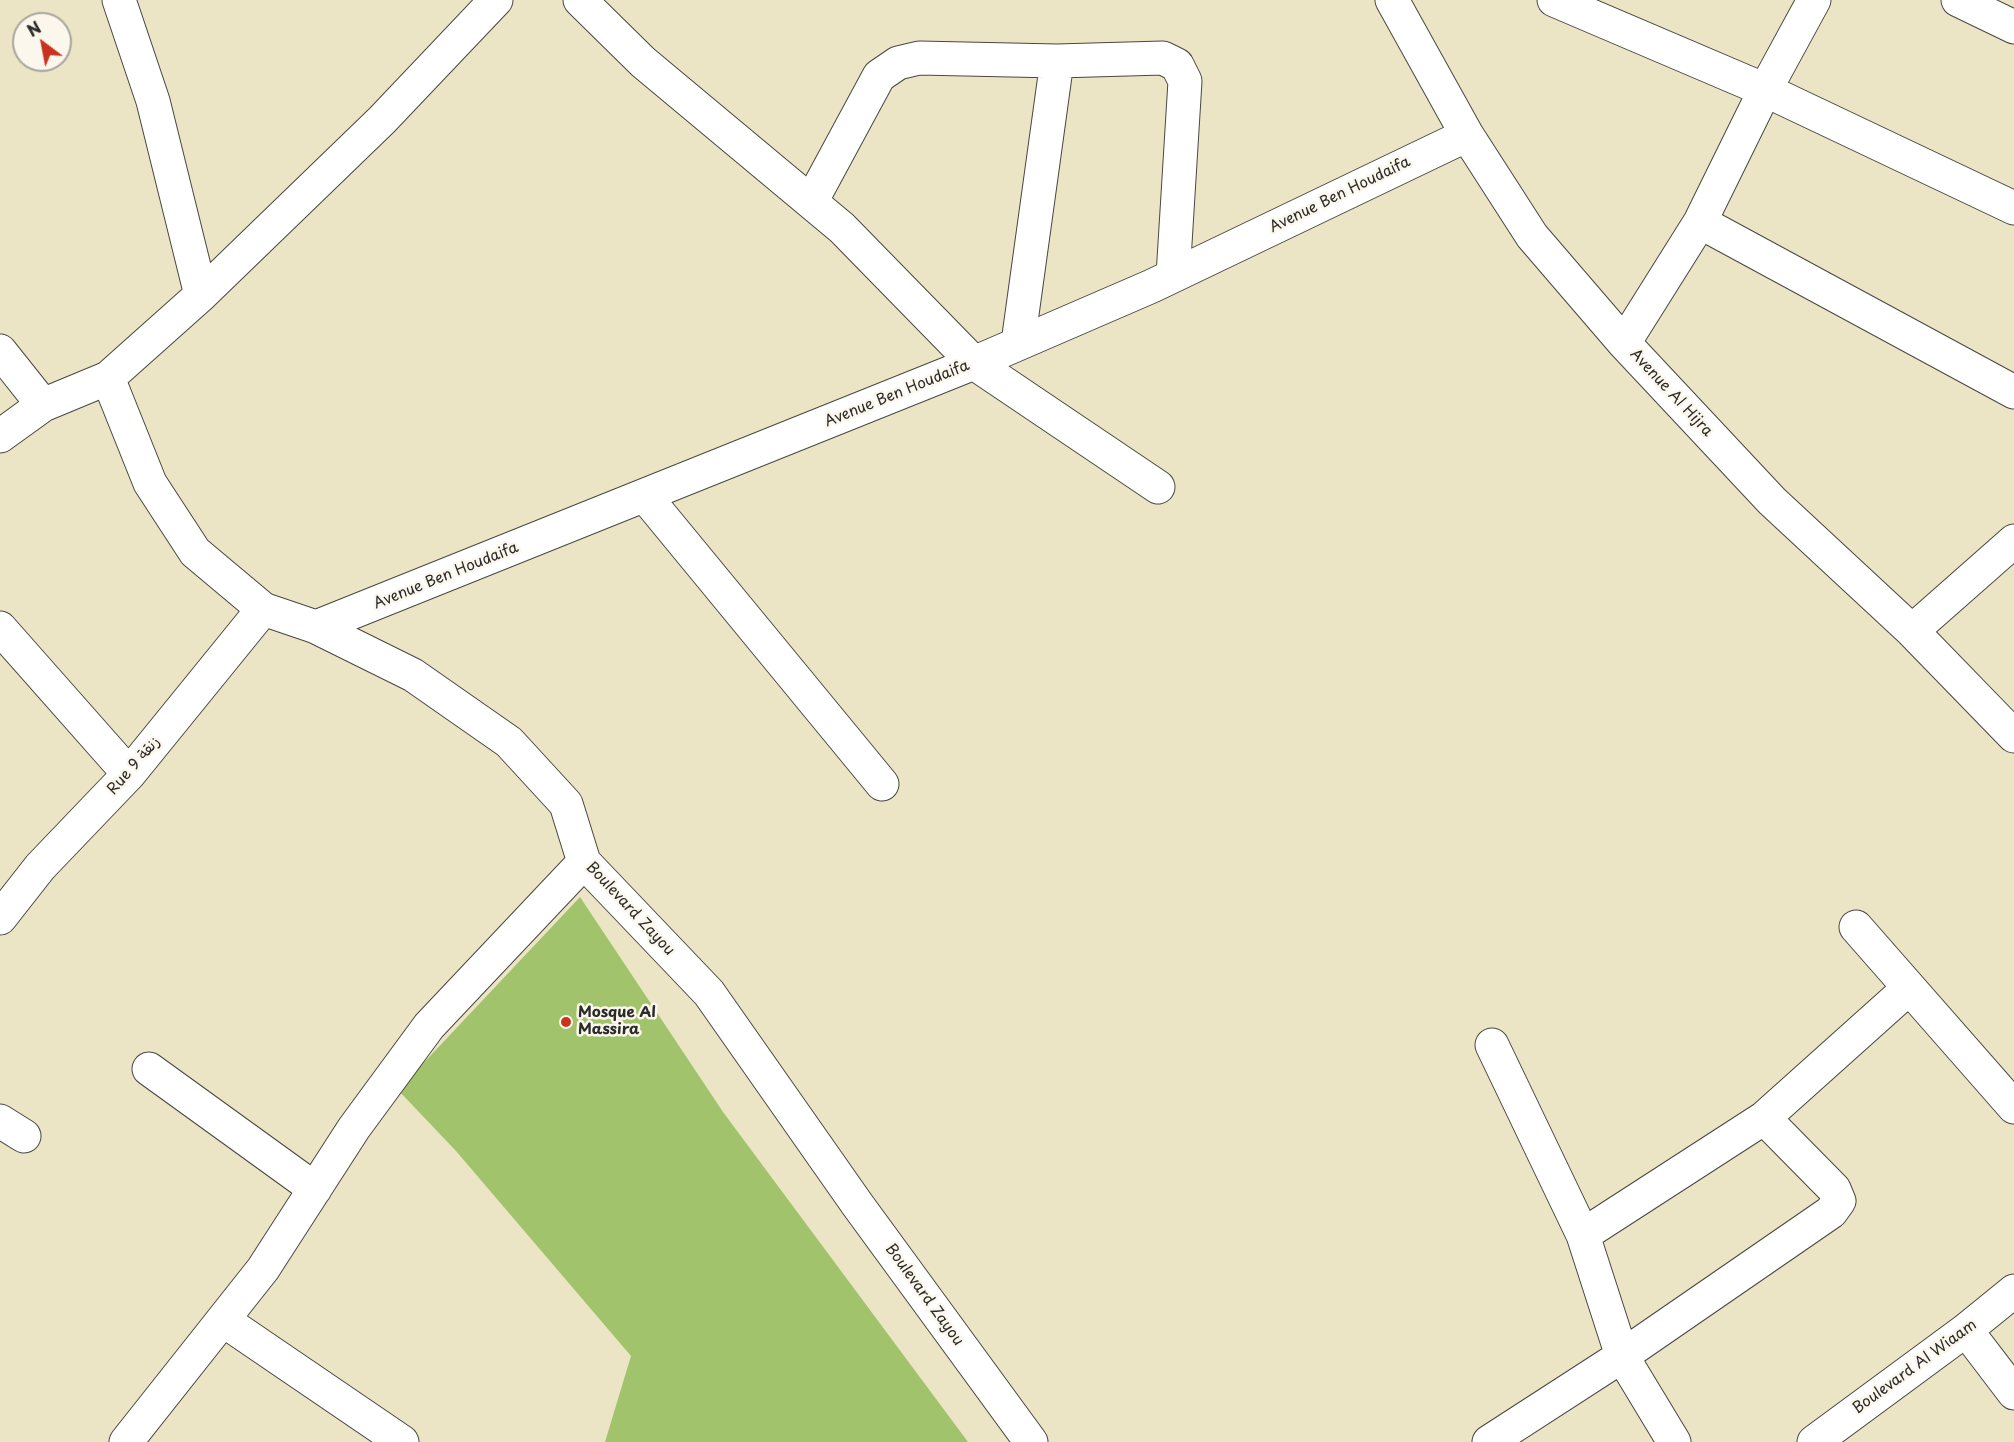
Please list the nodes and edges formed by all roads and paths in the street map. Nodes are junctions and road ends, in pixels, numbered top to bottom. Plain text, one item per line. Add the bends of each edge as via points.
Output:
1 (119, 0) edge
2 (496, 0) edge
3 (580, 0) edge
4 (1554, 0) edge
5 (1814, 0) edge
6 (1958, 0) edge
7 (1401, 7) edge
8 (2014, 27) edge
9 (1058, 61) junction
10 (1765, 90) junction
11 (1467, 135) junction
12 (811, 202) junction
13 (2014, 208) edge
14 (1700, 222) junction
15 (1173, 276) junction
16 (201, 295) junction
17 (1624, 343) junction
18 (1018, 344) junction
19 (0, 351) edge
20 (974, 363) junction
21 (108, 378) junction
22 (2014, 392) edge
23 (43, 405) junction
24 (0, 436) edge
25 (1158, 487) dead end
26 (645, 496) junction
27 (2014, 541) edge
28 (263, 609) junction
29 (316, 627) junction
30 (0, 628) edge
31 (1912, 631) junction
32 (2014, 736) edge
33 (129, 774) junction
34 (882, 784) dead end
35 (584, 862) junction
36 (0, 918) edge
37 (1856, 927) dead end
38 (1909, 988) junction
39 (1492, 1045) dead end
40 (149, 1069) dead end
41 (2014, 1107) edge
42 (1764, 1118) junction
43 (315, 1189) junction
44 (1583, 1235) junction
45 (2014, 1291) edge
46 (223, 1320) junction
47 (1966, 1330) junction
48 (1622, 1356) junction
49 (2014, 1393) edge
50 (126, 1442) edge
51 (402, 1442) edge
52 (1031, 1442) edge
53 (1489, 1442) edge
54 (1674, 1442) edge
55 (1814, 1442) edge

1 - 16 street via 153,101
2 - 16 street via 382,120
3 - 12 street via 643,62
4 - 10 street
5 - 10 street
6 - 8 street
7 - 11 street, Avenue Al Hijra
9 - 12 street via 919,58 898,63 879,76
9 - 15 street via 1163,58 1177,65 1185,81
9 - 18 street
10 - 13 street
10 - 14 street
11 - 15 street, Avenue Ben Houdaifa
11 - 17 street, Avenue Al Hijra via 1532,236
12 - 20 street via 842,228
14 - 17 street
14 - 22 street
15 - 18 street, Avenue Ben Houdaifa
16 - 21 street
17 - 31 street, Avenue Al Hijra via 1772,501
18 - 20 street, Avenue Ben Houdaifa
19 - 23 street
20 - 25 street
20 - 26 street, Avenue Ben Houdaifa
21 - 23 street
21 - 28 street, Boulevard Zayou via 150,483 195,552
23 - 24 street
26 - 29 street, Avenue Ben Houdaifa
26 - 34 street
27 - 31 street
28 - 29 street, Boulevard Zayou
28 - 33 street, Rue 9 زنقة
29 - 35 street, Boulevard Zayou via 413,675 509,742 566,804
30 - 33 street
31 - 32 street, Avenue Al Hijra
33 - 36 street, Rue 9 زنقة via 40,867
35 - 43 street via 429,1026 354,1128
35 - 52 street, Boulevard Zayou via 709,993
37 - 38 street
38 - 41 street
38 - 42 street
39 - 44 street
40 - 43 street
42 - 44 street
42 - 48 street via 1834,1189 1839,1201 1831,1212
43 - 46 street via 263,1269
44 - 48 street
45 - 47 street, Boulevard Al Wiaam
46 - 50 street
46 - 51 street
47 - 49 street
47 - 55 street, Boulevard Al Wiaam
48 - 53 street
48 - 54 street

